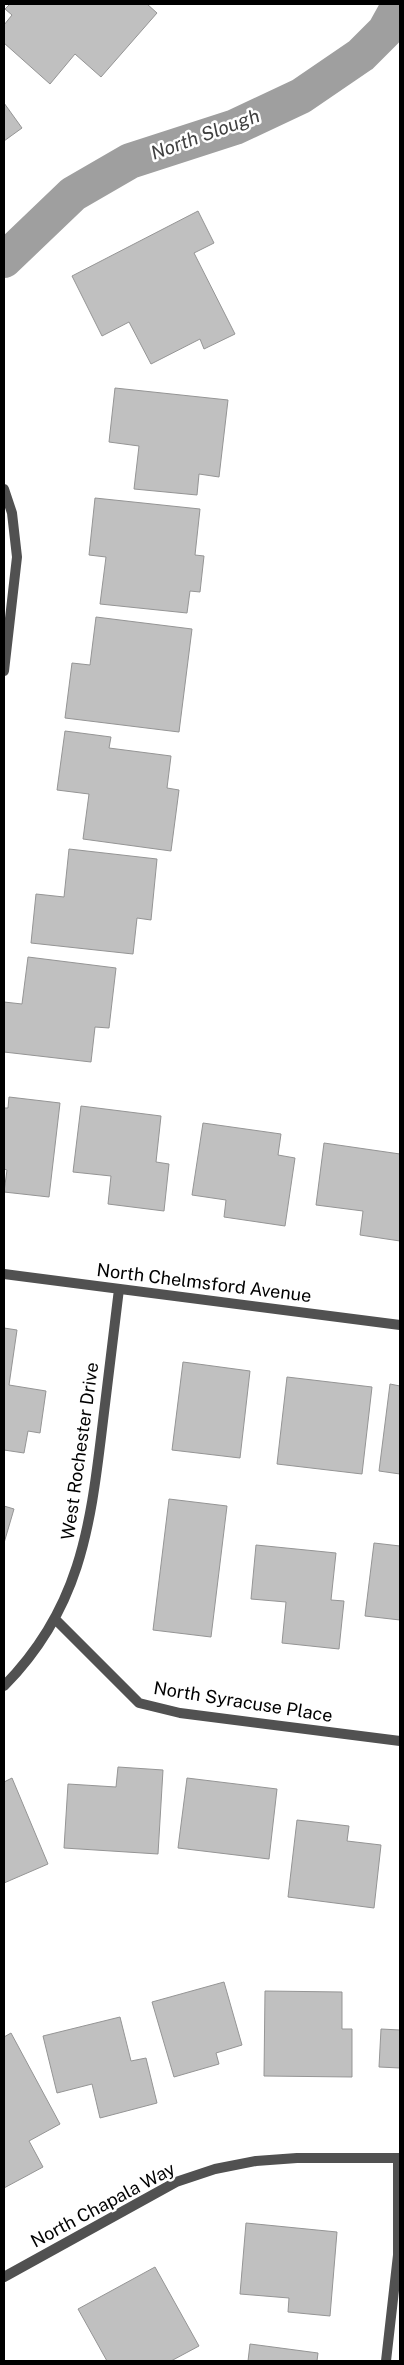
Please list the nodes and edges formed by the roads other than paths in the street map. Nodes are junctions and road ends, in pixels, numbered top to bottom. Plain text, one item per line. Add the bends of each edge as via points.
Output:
1 (4, 489) edge
2 (4, 671) edge
3 (4, 1274) edge
4 (119, 1289) junction
5 (400, 1324) edge
6 (55, 1619) junction
7 (4, 1686) edge
8 (400, 1741) edge
9 (399, 2158) edge
10 (4, 2278) edge
11 (386, 2361) edge

1 - 2 street via 12,513 17,557
3 - 4 street, North Chelmsford Avenue
4 - 5 street, North Chelmsford Avenue
4 - 6 street, West Rochester Drive via 90,1519 73,1580
6 - 7 street, West Rochester Drive via 18,1672
6 - 8 street, North Syracuse Place via 139,1703 180,1713
9 - 10 street, North Chapala Way via 297,2158 215,2169 176,2182
9 - 11 street via 398,2255

